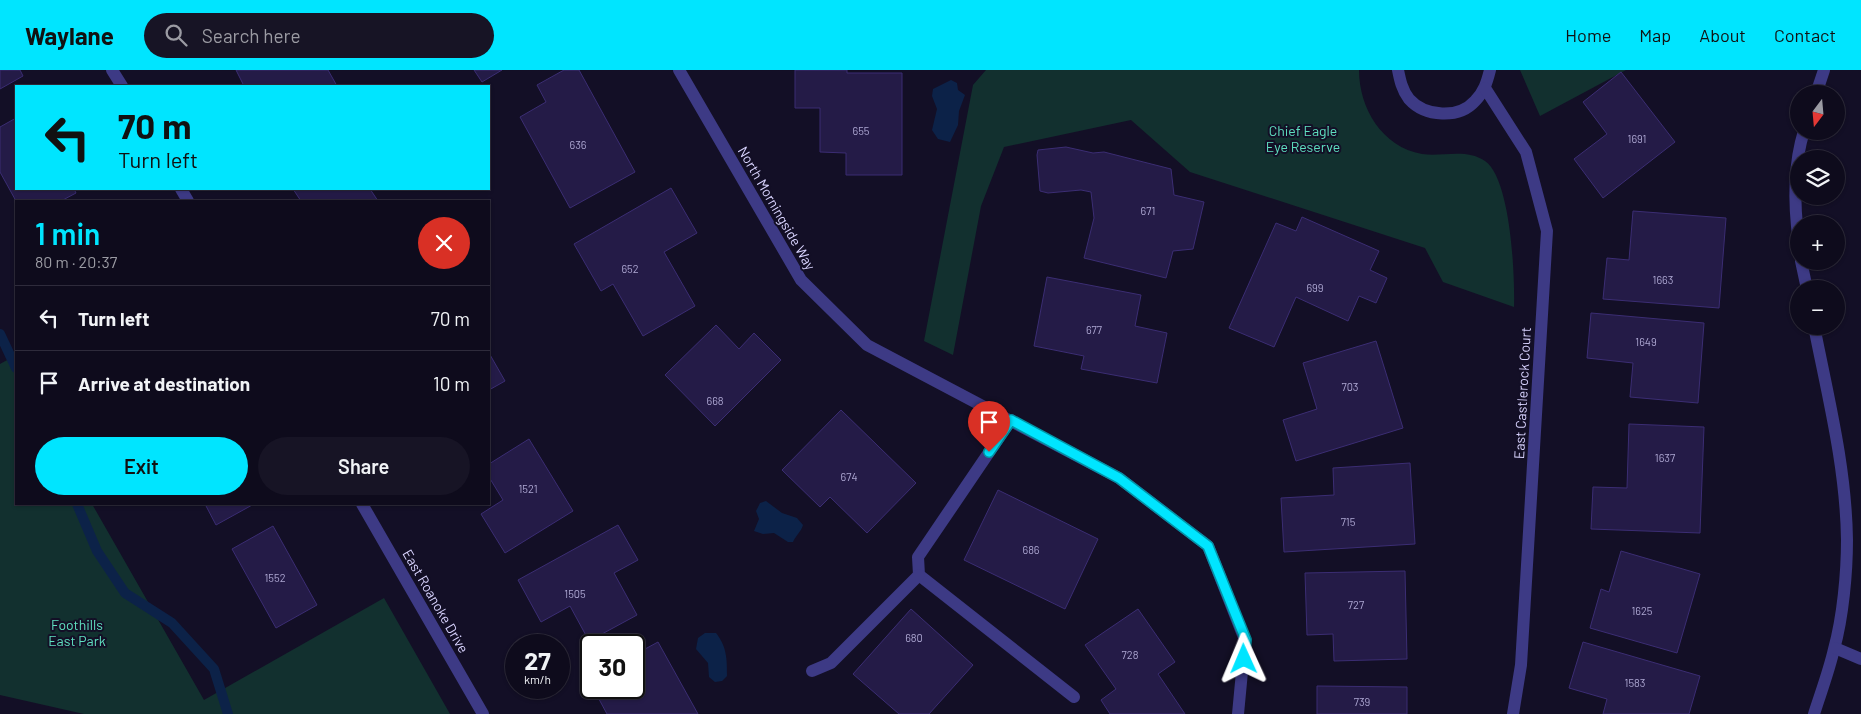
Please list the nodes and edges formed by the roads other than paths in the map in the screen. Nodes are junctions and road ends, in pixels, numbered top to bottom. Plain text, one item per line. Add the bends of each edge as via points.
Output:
1 (112, 70) edge
2 (678, 70) edge
3 (1398, 70) edge
4 (1490, 70) edge
5 (1824, 70) edge
6 (121, 85) edge
7 (1819, 85) edge
8 (1485, 88) junction
9 (1801, 140) edge
10 (1796, 215) edge
11 (1816, 335) edge
12 (1011, 420) junction
13 (363, 505) edge
14 (919, 575) junction
15 (1835, 648) junction
16 (1861, 659) edge
17 (812, 671) dead end
18 (1074, 697) dead end
19 (483, 714) edge
20 (1238, 714) edge
21 (1513, 714) edge
22 (1814, 714) edge

1 - 6 street
2 - 12 street, North Morningside Way via 801,280 867,346
3 - 8 street via 1400,84 1409,99 1424,110 1441,114 1459,112 1475,103
4 - 8 street
5 - 7 street
8 - 21 street, East Castlerock Court via 1526,152 1547,231 1521,665
9 - 10 street
11 - 15 street via 1846,500 1845,582
12 - 14 street via 918,557
12 - 20 street, North Morningside Way via 1119,478 1208,546 1246,640
13 - 19 street, East Roanoke Drive
14 - 17 street via 830,663
14 - 18 street
15 - 16 street
15 - 22 street

